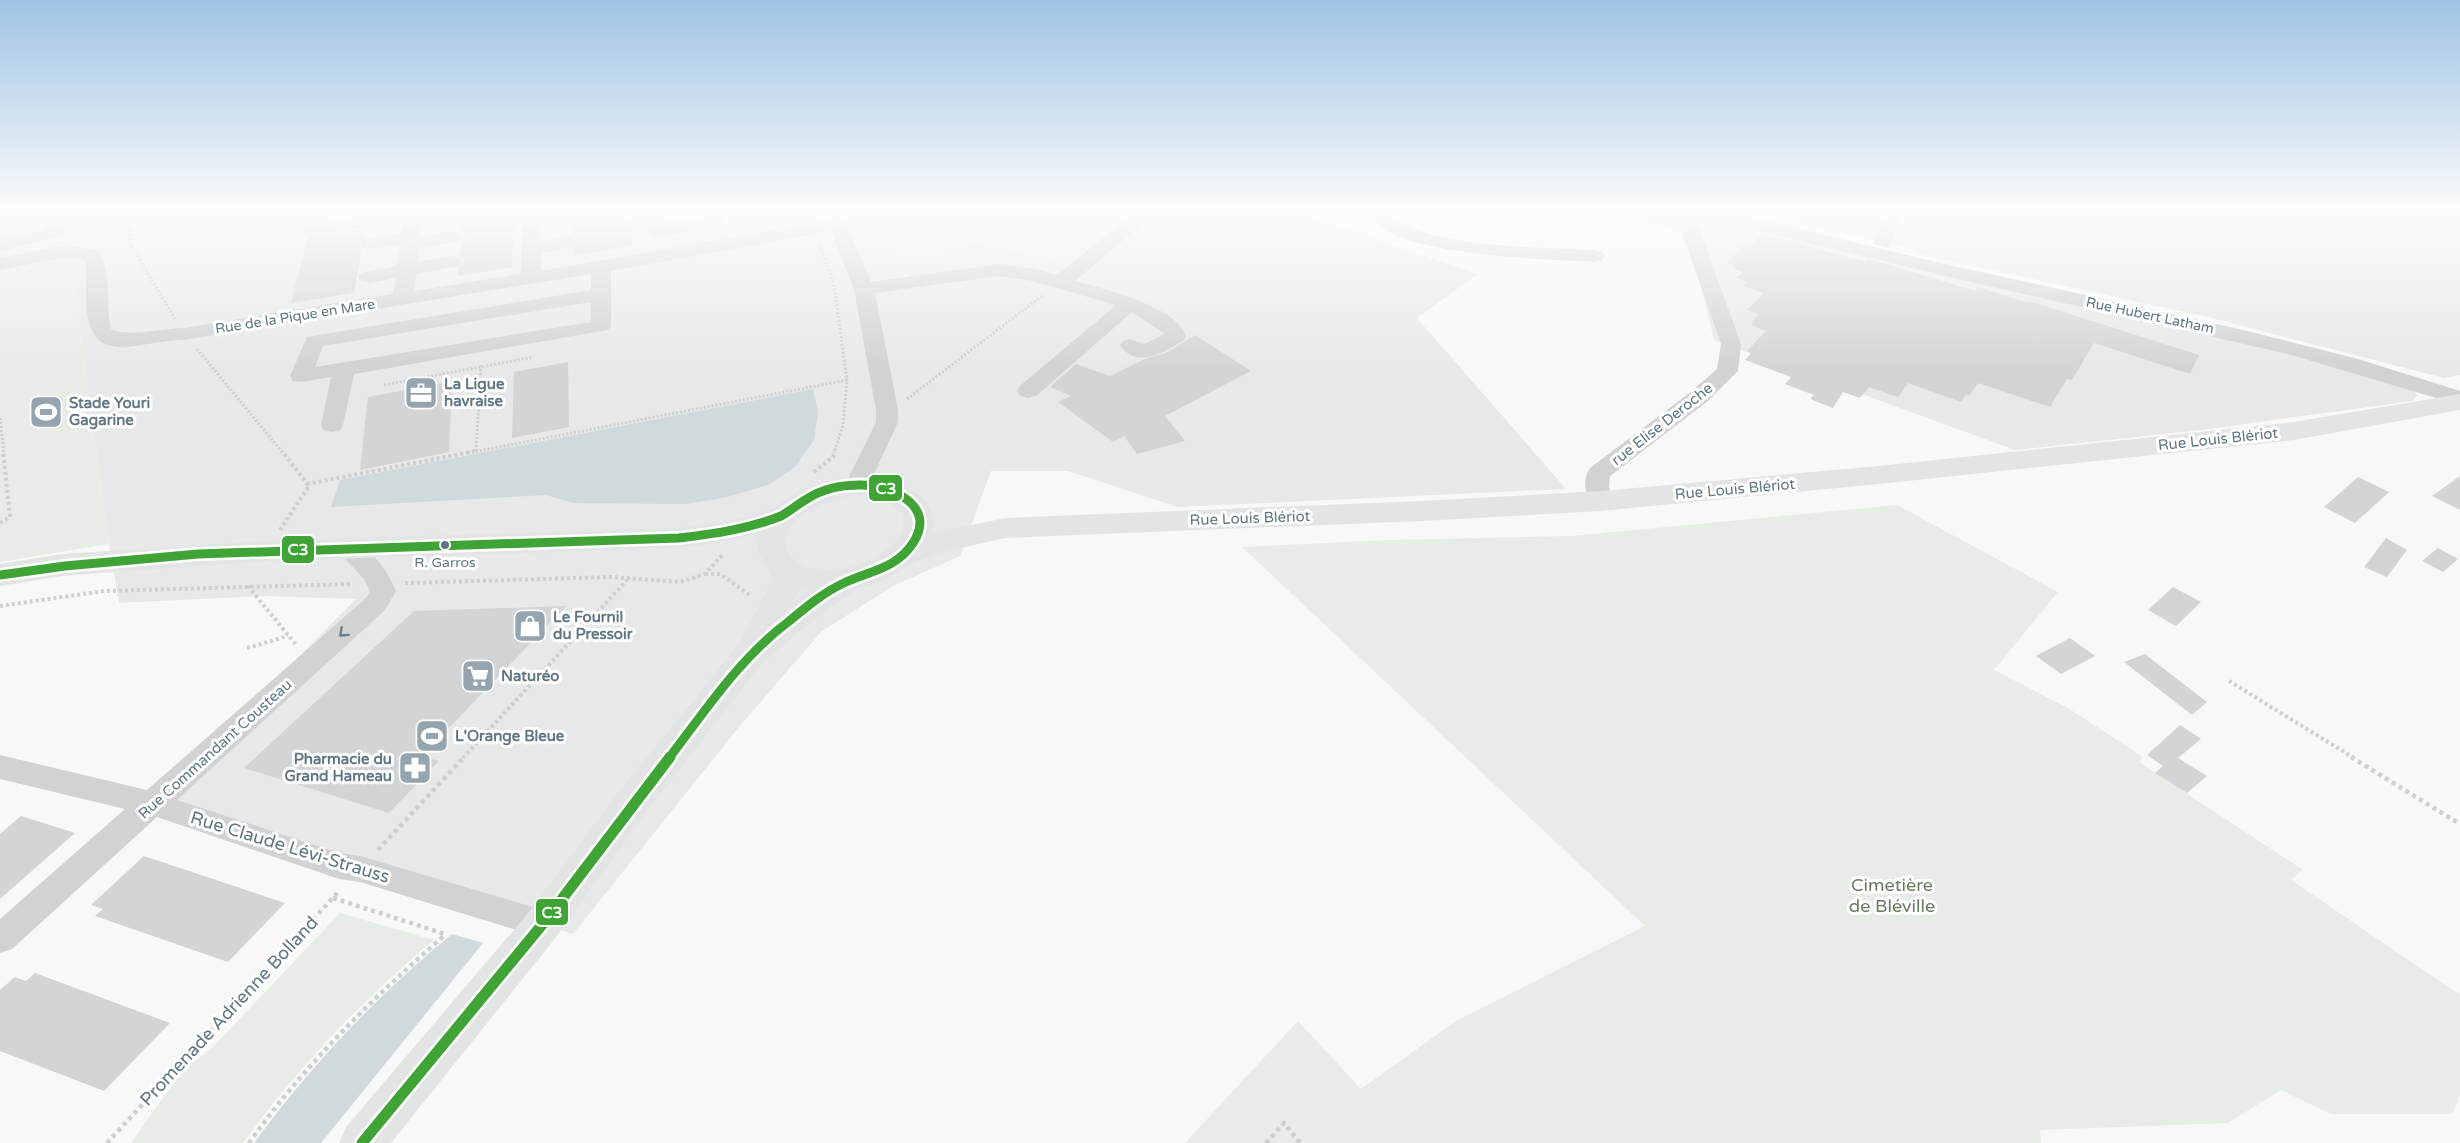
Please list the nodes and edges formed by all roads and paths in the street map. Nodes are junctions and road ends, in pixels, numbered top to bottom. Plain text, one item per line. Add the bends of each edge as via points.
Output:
1 (96, 263) edge
2 (142, 263) edge
3 (408, 263) edge
4 (444, 263) edge
5 (531, 263) edge
6 (621, 263) edge
7 (825, 263) edge
8 (855, 263) edge
9 (1084, 263) edge
10 (1702, 263) edge
11 (1917, 263) edge
12 (601, 267) junction
13 (407, 270) junction
14 (531, 276) junction
15 (368, 277) dead end
16 (1060, 283) junction
17 (864, 289) junction
18 (601, 294) junction
19 (403, 298) junction
20 (1131, 303) junction
21 (321, 312) junction
22 (184, 334) junction
23 (314, 341) junction
24 (483, 345) junction
25 (1130, 345) dead end
26 (539, 356) dead end
27 (481, 366) junction
28 (344, 369) junction
29 (847, 380) junction
30 (384, 385) dead end
31 (1028, 391) dead end
32 (2460, 400) edge
33 (887, 410) junction
34 (0, 418) edge
35 (332, 425) dead end
36 (476, 451) junction
37 (804, 477) dead end
38 (307, 484) junction
39 (858, 485) junction
40 (1601, 501) junction
41 (918, 515) junction
42 (782, 516) junction
43 (0, 523) edge
44 (1005, 528) junction
45 (680, 538) junction
46 (349, 549) junction
47 (266, 551) junction
48 (903, 556) junction
49 (720, 557) dead end
50 (782, 565) junction
51 (0, 575) edge
52 (628, 580) junction
53 (846, 581) junction
54 (404, 583) dead end
55 (359, 584) dead end
56 (248, 586) junction
57 (0, 606) edge
58 (288, 636) junction
59 (247, 648) dead end
60 (752, 653) junction
61 (310, 663) junction
62 (2229, 681) dead end
63 (0, 767) edge
64 (153, 804) junction
65 (2460, 824) edge
66 (370, 858) dead end
67 (345, 885) dead end
68 (333, 898) junction
69 (543, 924) junction
70 (0, 939) edge
71 (107, 1143) edge
72 (249, 1143) edge
73 (362, 1143) edge
74 (1266, 1143) edge
75 (1300, 1143) edge

1 - 22 street, Rue de la Pique en Mare via 101,332 119,341
2 - 22 path
3 - 13 street
4 - 13 street
5 - 14 street
6 - 12 street, Rue de la Pique en Mare
7 - 29 path via 834,285
8 - 17 street
9 - 16 street
10 - 40 street, rue Elise Deroche via 1731,344 1727,371 1598,473
11 - 32 street, Rue Hubert Latham via 2270,341
12 - 14 street, Rue de la Pique en Mare
12 - 18 street
13 - 15 street
13 - 19 street
14 - 19 street, Rue de la Pique en Mare
16 - 17 street via 999,270
16 - 20 street
16 - 33 path via 914,395
17 - 33 street
18 - 23 street
18 - 24 street via 601,326
19 - 21 street, Rue de la Pique en Mare
20 - 25 street via 1174,329 1176,337 1143,353
20 - 31 street
21 - 22 street, Rue de la Pique en Mare
21 - 23 street
22 - 38 path
23 - 28 street via 301,376
24 - 27 path
24 - 28 street
26 - 27 path
27 - 30 path
27 - 36 path
28 - 35 street
29 - 36 path
29 - 37 path via 843,425 833,457
32 - 40 main road, Rue Louis Blériot via 2294,430
33 - 39 street via 887,422
34 - 43 path via 10,517
36 - 38 path
38 - 47 path
39 - 41 main road via 897,493 911,502
39 - 42 main road via 815,494
40 - 44 main road, Rue Louis Blériot
41 - 44 main road, Rue Louis Blériot
41 - 48 main road via 919,530
42 - 45 main road
42 - 50 main road via 771,538 771,548
44 - 48 main road, Rue Louis Blériot via 954,536
45 - 46 main road
45 - 50 main road via 720,543
46 - 47 main road
46 -> 61 street, Rue Commandant Cousteau via 369,566 383,591 376,604
47 - 51 main road via 62,565
48 - 53 main road via 877,572
49 - 52 path via 705,574 680,582
50 - 53 main road via 804,579
50 - 60 main road via 787,583
52 - 54 path via 611,577
52 - 66 path
53 - 60 main road
55 - 56 path
56 - 57 path via 104,591
56 - 58 path
58 - 59 path
58 - 61 path
60 - 69 main road via 631,804
61 - 64 street, Rue Commandant Cousteau
62 - 65 path
63 - 64 street, Rue Claude Lévi-Strauss
64 - 69 street, Rue Claude Lévi-Strauss via 339,866
64 - 70 street, Rue Commandant Cousteau
67 - 68 path, Promenade Adrienne Bolland
68 - 71 path, Promenade Adrienne Bolland
68 - 72 path via 446,934 339,1033 282,1096
69 - 73 main road
74 - 75 path via 1284,1123

